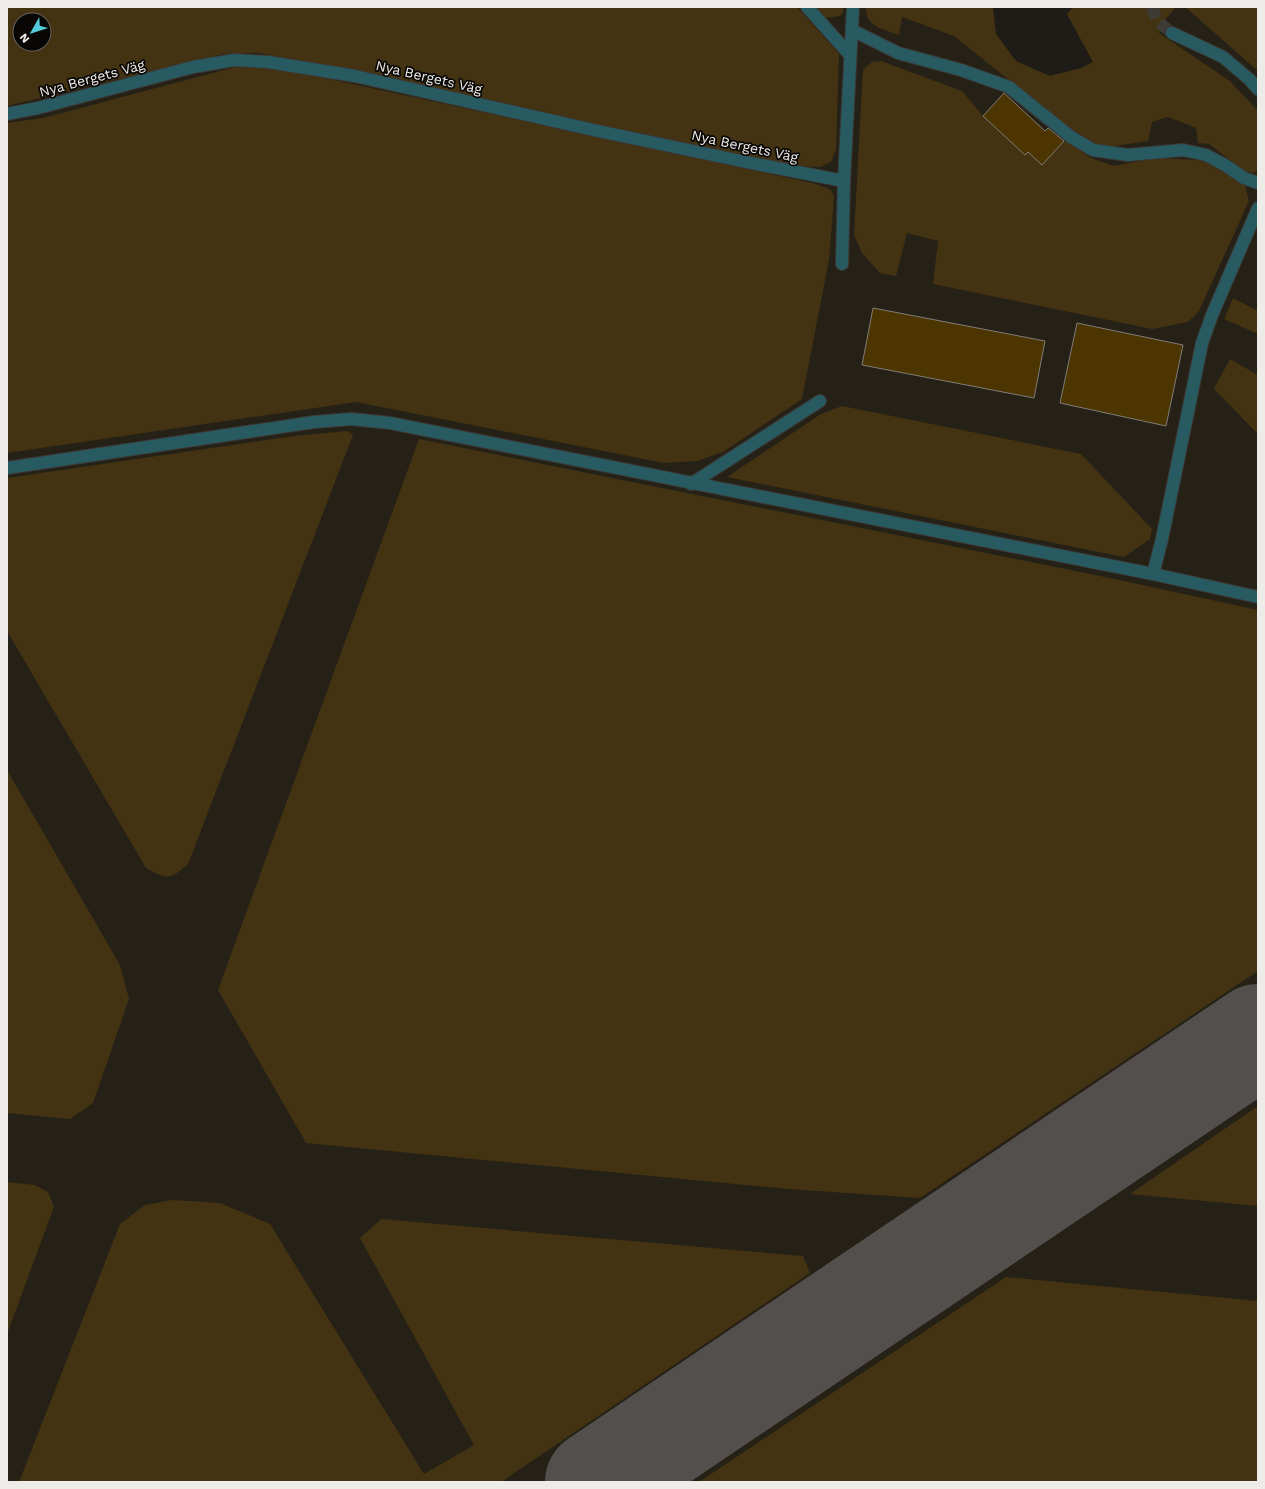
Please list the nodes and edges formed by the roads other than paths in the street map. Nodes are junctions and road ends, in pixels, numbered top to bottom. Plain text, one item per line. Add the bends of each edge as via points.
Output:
1 (807, 7) edge
2 (853, 7) edge
3 (852, 30) junction
4 (1172, 33) tunnel mouth
5 (850, 55) junction
6 (1258, 89) edge
7 (7, 114) edge
8 (844, 181) junction
9 (1258, 183) edge
10 (1258, 208) edge
11 (842, 264) dead end
12 (820, 401) dead end
13 (7, 468) edge
14 (691, 484) junction
15 (1153, 574) junction
16 (1258, 597) edge

1 - 5 lane
2 - 3 lane
3 - 5 lane
3 - 9 lane via 898,53 962,70 1009,87 1071,137 1093,150 1128,155 1183,150 1206,155 1244,178
4 - 6 lane via 1223,57
5 - 8 lane
7 - 8 lane, Nya Bergets Väg via 193,67 234,60 268,62 355,76 598,131
8 - 11 lane
10 - 15 lane via 1202,343
12 - 14 lane
13 - 14 lane via 314,422 351,419 390,423
14 - 15 lane
15 - 16 lane

